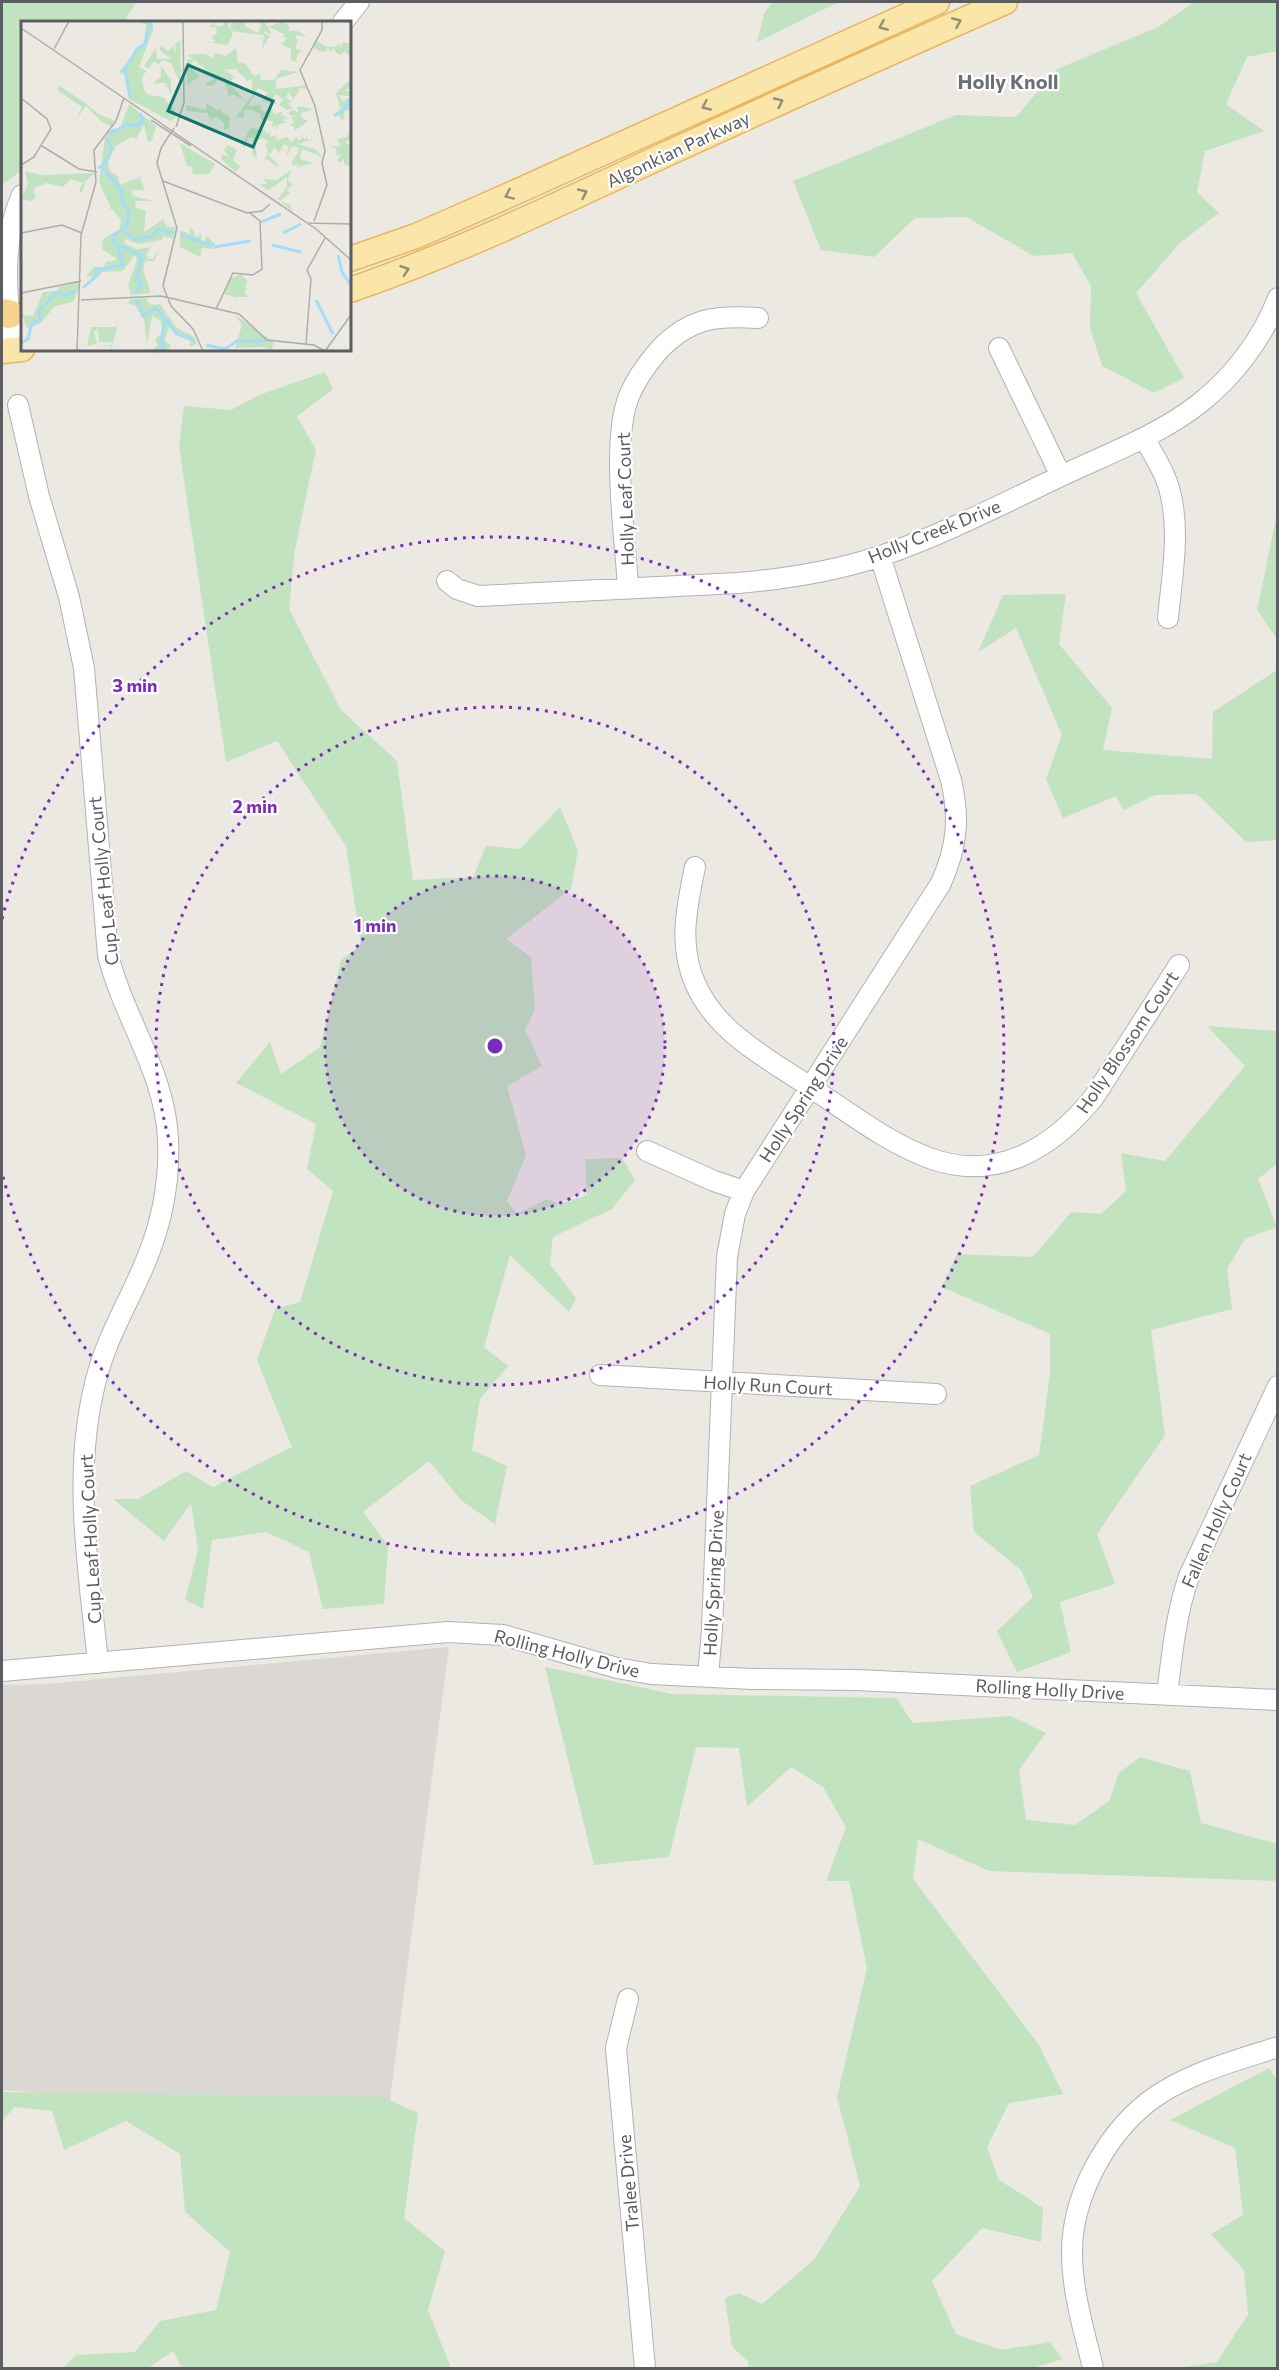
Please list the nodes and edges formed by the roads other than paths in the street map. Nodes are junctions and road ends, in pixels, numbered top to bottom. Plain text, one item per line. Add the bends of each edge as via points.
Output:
1 (359, 2) edge
2 (937, 2) edge
3 (1005, 2) edge
4 (344, 21) edge
5 (21, 197) edge
6 (351, 259) edge
7 (351, 290) edge
8 (1278, 298) edge
9 (9, 313) edge
10 (758, 318) dead end
11 (999, 348) dead end
12 (12, 350) edge
13 (18, 405) dead end
14 (1144, 438) junction
15 (1061, 476) junction
16 (880, 556) junction
17 (447, 581) dead end
18 (628, 587) junction
19 (1168, 618) dead end
20 (695, 867) dead end
21 (1179, 964) dead end
22 (811, 1087) junction
23 (647, 1151) dead end
24 (744, 1191) junction
25 (600, 1375) dead end
26 (721, 1382) junction
27 (1278, 1386) edge
28 (936, 1394) dead end
29 (98, 1664) junction
30 (2, 1671) edge
31 (708, 1677) junction
32 (1167, 1695) junction
33 (1278, 1700) edge
34 (628, 1999) dead end
35 (1278, 2047) edge
36 (645, 2368) edge
37 (1093, 2368) edge

1 - 4 street
2 -> 6 main road, Algonkian Parkway via 477,210
7 -> 3 main road, Algonkian Parkway via 511,226
5 - 9 street via 7,239
8 - 14 street, Holly Creek Drive via 1261,332 1226,378 1177,420
9 - 12 street
10 - 18 street, Holly Leaf Court via 725,316 701,320 685,329 646,364 629,396 620,456
11 - 15 street
13 - 29 street, Cup Leaf Holly Court via 84,668 108,955 125,1010 157,1079 168,1137 164,1208 104,1352 84,1450 84,1502
14 - 15 street, Holly Creek Drive
14 - 19 street via 1162,468 1174,510
15 - 16 street, Holly Creek Drive via 959,525
16 - 18 street, Holly Creek Drive via 775,580
16 - 22 street, Holly Spring Drive via 951,780 957,818 954,844 941,883
17 - 18 street, Holly Creek Drive via 478,596
20 - 22 street, Holly Blossom Court via 685,941 694,981 704,1000 734,1036
21 - 22 street, Holly Blossom Court via 1078,1117 1044,1145 1023,1156 980,1165 933,1160 894,1142
22 - 24 street, Holly Spring Drive
23 - 24 street
24 - 26 street, Holly Spring Drive via 727,1257
25 - 26 street, Holly Run Court
26 - 28 street, Holly Run Court
26 - 31 street, Holly Spring Drive
27 - 32 street, Fallen Holly Court via 1189,1576
29 - 30 street, Rolling Holly Drive
29 - 31 street, Rolling Holly Drive via 476,1632 532,1642 617,1668
31 - 32 street, Rolling Holly Drive
32 - 33 street, Rolling Holly Drive
34 - 36 street, Tralee Drive via 615,2048
35 - 37 street via 1171,2087 1148,2102 1113,2138 1099,2160 1081,2202 1072,2250 1079,2311

